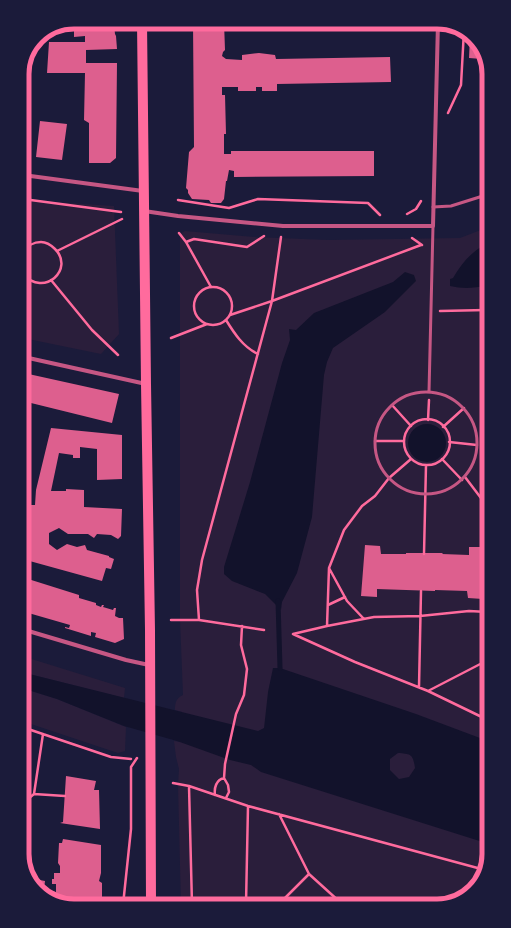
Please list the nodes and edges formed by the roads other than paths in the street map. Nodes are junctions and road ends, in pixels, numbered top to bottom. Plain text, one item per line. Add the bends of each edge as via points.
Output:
1 (142, 29) edge
2 (438, 29) edge
3 (29, 176) edge
4 (144, 191) junction
5 (482, 196) edge
6 (433, 207) junction
7 (144, 211) junction
8 (433, 226) junction
9 (29, 357) edge
10 (146, 384) junction
11 (429, 392) junction
12 (29, 631) edge
13 (150, 665) junction
14 (151, 899) edge

1 - 4 main road
2 - 6 street
3 - 4 street
4 - 7 main road
5 - 6 lane via 451,206
6 - 8 street
7 - 8 street via 283,226
7 - 10 main road
8 - 11 lane
9 - 10 street
10 - 13 main road
11 - 11 lane via 416,393 392,406 378,428 375,441 381,467 389,478 400,487 426,494 452,488 464,478 474,462 477,445 476,431 464,408 448,397
12 - 13 street
13 - 14 main road

